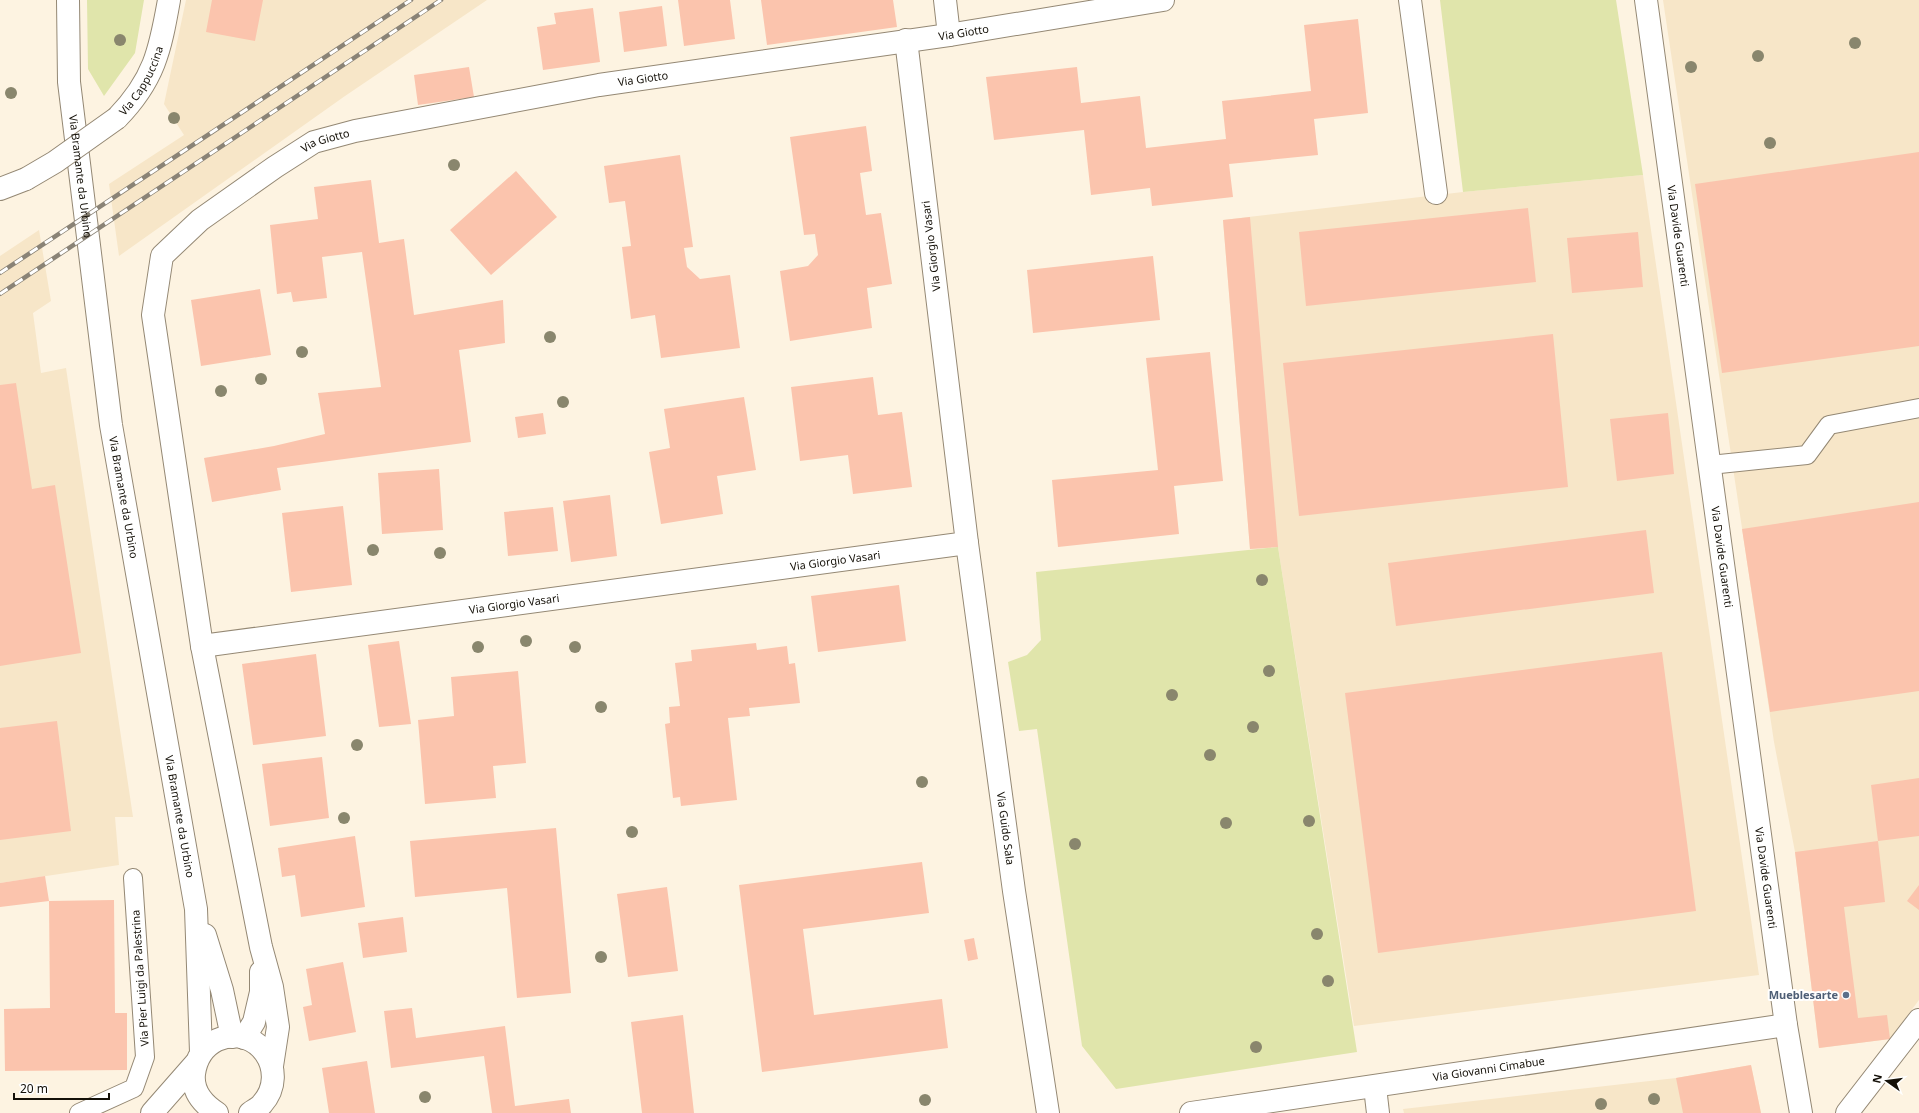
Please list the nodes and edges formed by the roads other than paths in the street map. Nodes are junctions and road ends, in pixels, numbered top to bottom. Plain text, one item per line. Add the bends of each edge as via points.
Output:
1 (68, 0) edge
2 (169, 0) edge
3 (945, 0) edge
4 (1164, 0) edge
5 (1410, 0) edge
6 (1646, 0) edge
7 (1121, 4) edge
8 (949, 35) junction
9 (906, 40) junction
10 (0, 189) edge
11 (1436, 193) dead end
12 (1919, 408) edge
13 (1710, 465) junction
14 (966, 543) junction
15 (202, 646) junction
16 (133, 878) dead end
17 (196, 909) junction
18 (261, 947) junction
19 (1919, 1020) edge
20 (1786, 1025) junction
21 (238, 1037) junction
22 (198, 1058) junction
23 (272, 1066) junction
24 (1375, 1087) junction
25 (273, 1103) edge
26 (79, 1113) edge
27 (152, 1113) edge
28 (215, 1113) edge
29 (250, 1113) edge
30 (1048, 1113) edge
31 (1191, 1113) edge
32 (1378, 1113) edge
33 (1801, 1113) edge
34 (1847, 1113) edge

1 - 17 street, Via Bramante da Urbino via 69,82 111,425
2 - 10 street, Via Cappuccina, bridge via 156,58 147,81 135,100 117,118 55,162 26,179
3 - 8 street
4 - 7 street, Via Giotto
5 - 11 street
6 - 13 street, Via Davide Guarenti
7 - 8 street, Via Giotto
8 - 9 street, Via Giotto
9 - 14 street, Via Giorgio Vasari
9 - 15 street, Via Giotto via 599,85 355,131 314,142 200,220 162,256 153,314
12 - 13 lane via 1829,425 1807,455
13 - 20 street, Via Davide Guarenti
14 - 15 street, Via Giorgio Vasari
14 - 30 street, Via Guido Sala
15 - 18 street
16 - 26 lane, Via Pier Luigi da Palestrina via 145,1057 134,1088
17 - 21 street, Via Bramante da Urbino
17 - 22 street, Via Bramante da Urbino
18 - 21 street via 261,992 254,1022
18 - 23 street via 272,987 278,1027
19 - 34 street
20 - 24 street, Via Giovanni Cimabue
20 - 33 street, Via Davide Guarenti
21 - 22 street via 224,1037 211,1043
21 - 23 street via 251,1040 262,1048
22 - 27 street
22 - 28 street, Via Bramante da Urbino via 193,1081 197,1095
23 - 25 street
24 - 31 street, Via Giovanni Cimabue
24 - 32 street
25 - 29 street via 262,1105

